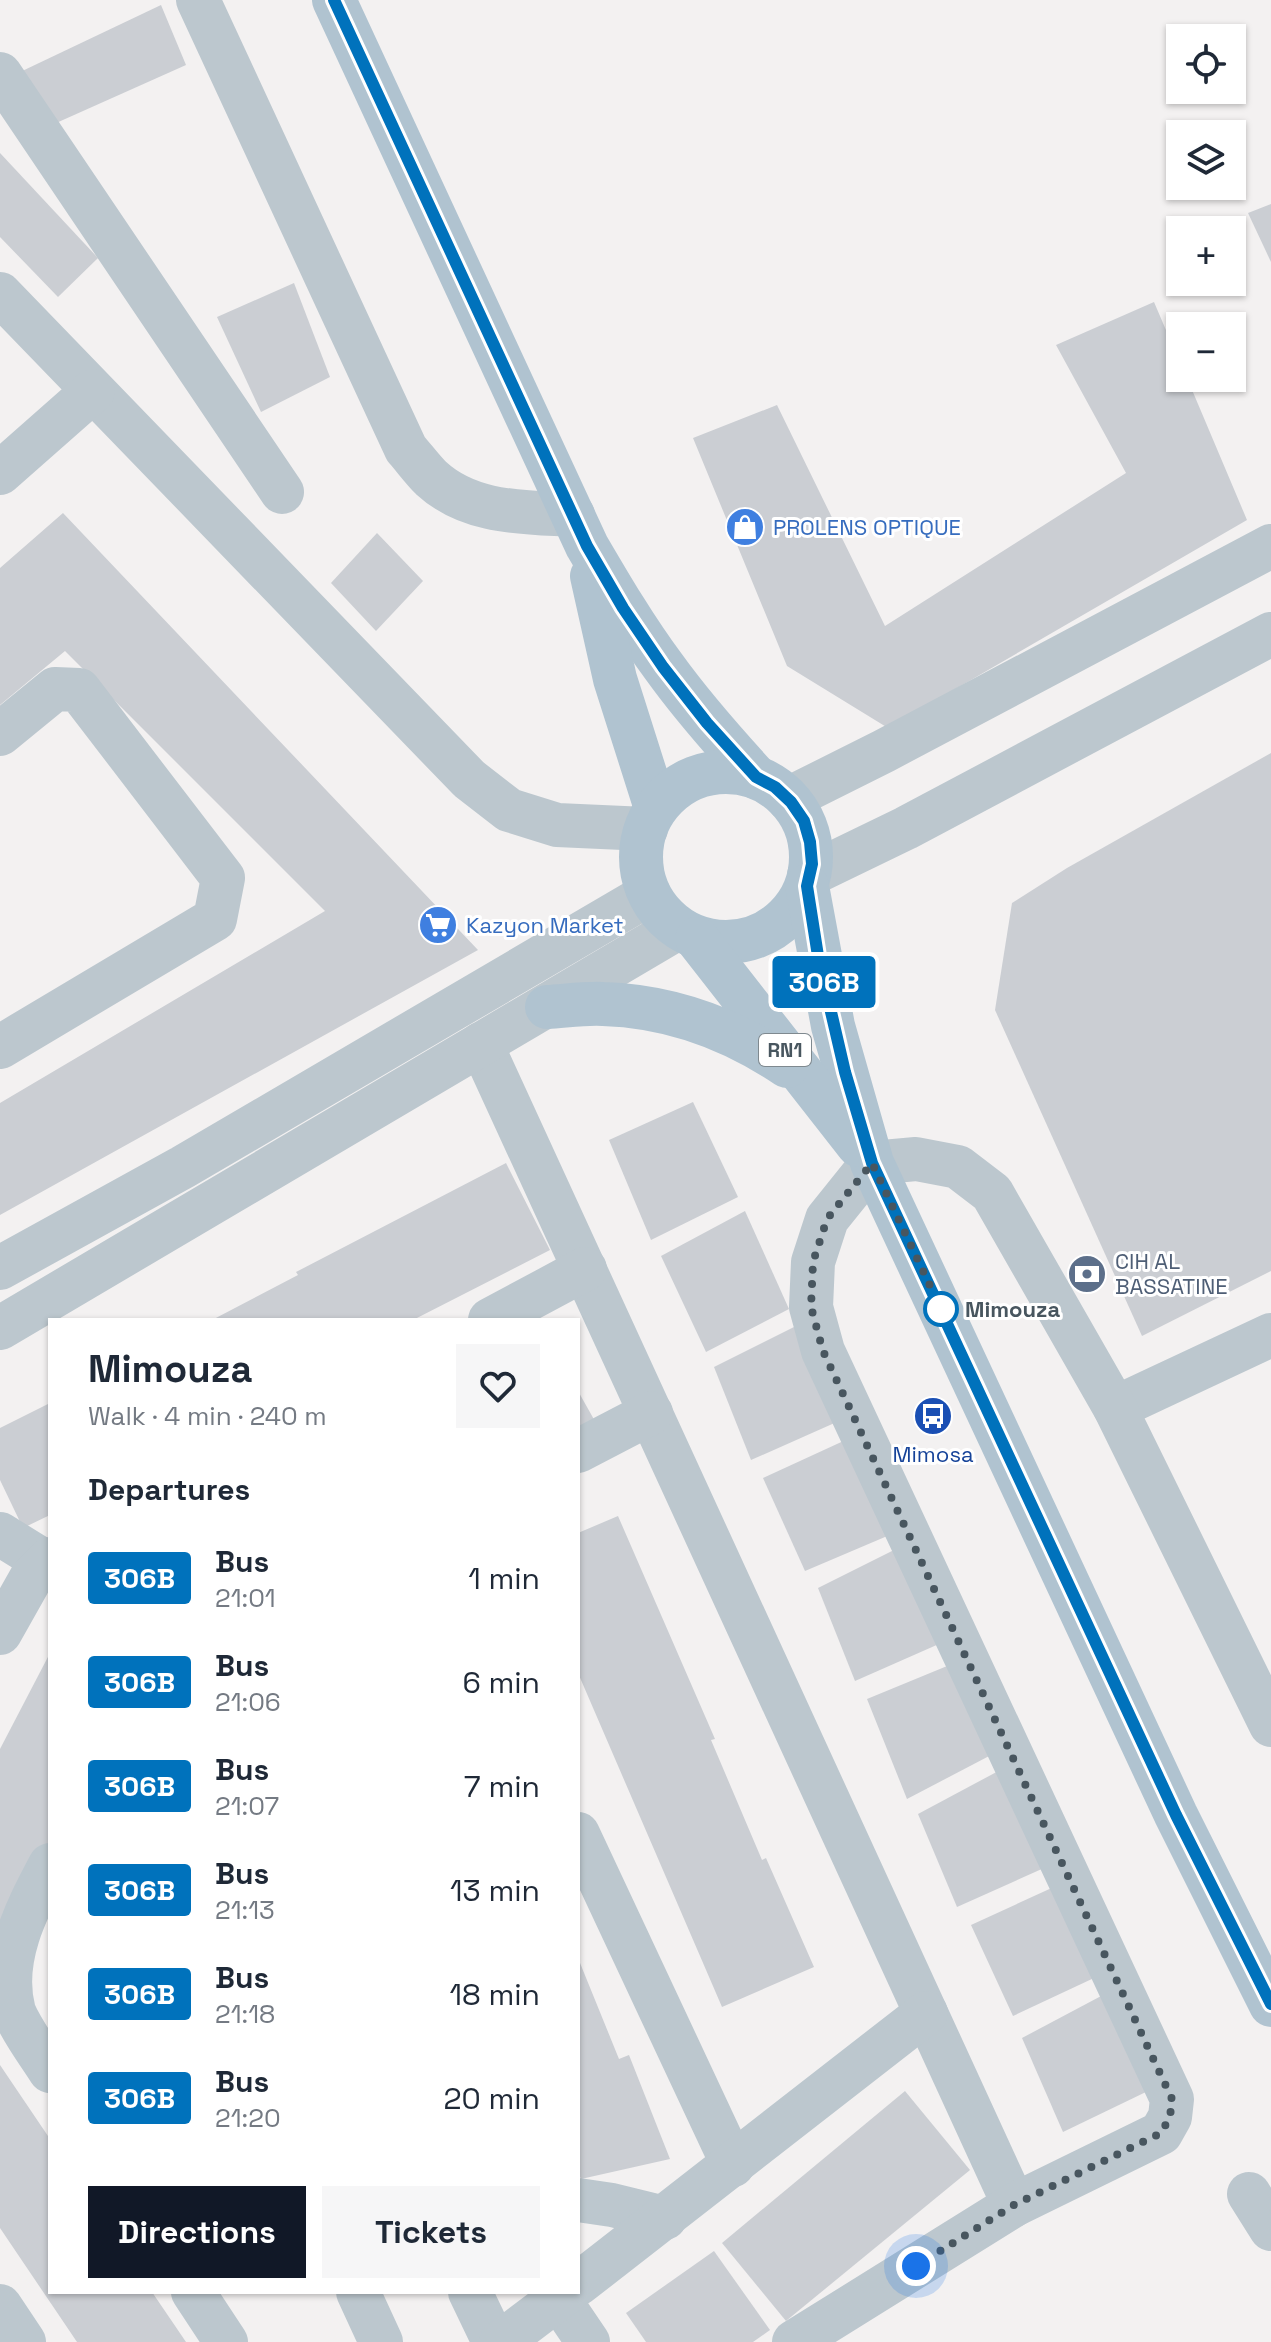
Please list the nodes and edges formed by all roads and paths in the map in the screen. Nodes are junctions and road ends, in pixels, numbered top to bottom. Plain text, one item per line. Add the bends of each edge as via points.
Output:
1 (198, 0) edge
2 (334, 0) edge
3 (0, 74) edge
4 (0, 294) edge
5 (93, 391) junction
6 (0, 473) edge
7 (282, 492) dead end
8 (580, 531) junction
9 (1271, 546) edge
10 (1271, 634) edge
11 (0, 734) edge
12 (772, 788) junction
13 (651, 818) junction
14 (808, 881) junction
15 (649, 894) junction
16 (688, 934) junction
17 (547, 1007) junction
18 (481, 1044) junction
19 (0, 1047) edge
20 (802, 1076) junction
21 (872, 1163) junction
22 (0, 1268) edge
23 (585, 1269) junction
24 (494, 1318) edge
25 (0, 1328) edge
26 (1271, 1335) edge
27 (1115, 1408) junction
28 (651, 1413) junction
29 (580, 1450) edge
30 (0, 1534) edge
31 (48, 1562) edge
32 (0, 1633) edge
33 (1271, 1725) edge
34 (580, 1838) edge
35 (48, 1869) edge
36 (1271, 2005) edge
37 (926, 2013) junction
38 (48, 2068) edge
39 (733, 2165) junction
40 (580, 2200) edge
41 (1014, 2205) junction
42 (665, 2218) junction
43 (580, 2280) edge
44 (194, 2294) edge
45 (359, 2294) edge
46 (471, 2294) edge
47 (561, 2294) edge
48 (565, 2294) edge
49 (0, 2306) edge
50 (24, 2342) edge
51 (226, 2342) edge
52 (381, 2342) edge
53 (494, 2342) edge
54 (501, 2342) edge
55 (588, 2342) edge
56 (794, 2342) edge

1 - 8 street via 406,449 431,479 464,499
2 - 8 main road, RN1
3 - 7 street
4 - 5 street
5 - 6 street
5 - 13 street via 469,779 509,810 557,825
8 - 12 main road, RN1 via 663,667 707,723
8 - 13 main road, RN1
9 - 12 street via 884,751
10 - 14 street
11 - 19 street via 55,689 79,690 223,878 215,919
12 - 13 main road via 734,772 711,773 680,786
12 - 14 main road, RN1 via 804,821 810,842
13 - 15 main road, RN1 via 641,850
14 - 16 main road via 797,906 763,935 720,943
14 - 21 main road, RN1 via 833,1026
15 - 16 main road, RN1 via 661,913
15 - 22 street
16 - 17 street
16 - 20 main road, RN1
17 - 18 street
17 - 20 main road via 601,1003 655,1009 757,1046
18 - 23 street
18 - 25 street
20 - 21 main road, RN1
21 - 27 street via 916,1159 958,1167 992,1193
21 - 36 main road, RN1 via 1176,1815
21 - 41 street via 827,1219 813,1262 811,1307 823,1351 1172,2099 1161,2133
23 - 24 street
23 - 28 street
26 - 27 street
27 - 33 street
28 - 29 street
28 - 37 street
30 - 31 street
31 - 32 street via 31,1578
34 - 39 street
35 - 38 street via 13,1935 5,1970 12,2009
37 - 39 street
37 - 41 street
39 - 42 street
40 - 42 street
41 - 56 street
42 - 43 street
44 - 51 street
45 - 52 street
46 - 53 street
47 - 54 street
48 - 55 street
49 - 50 street

